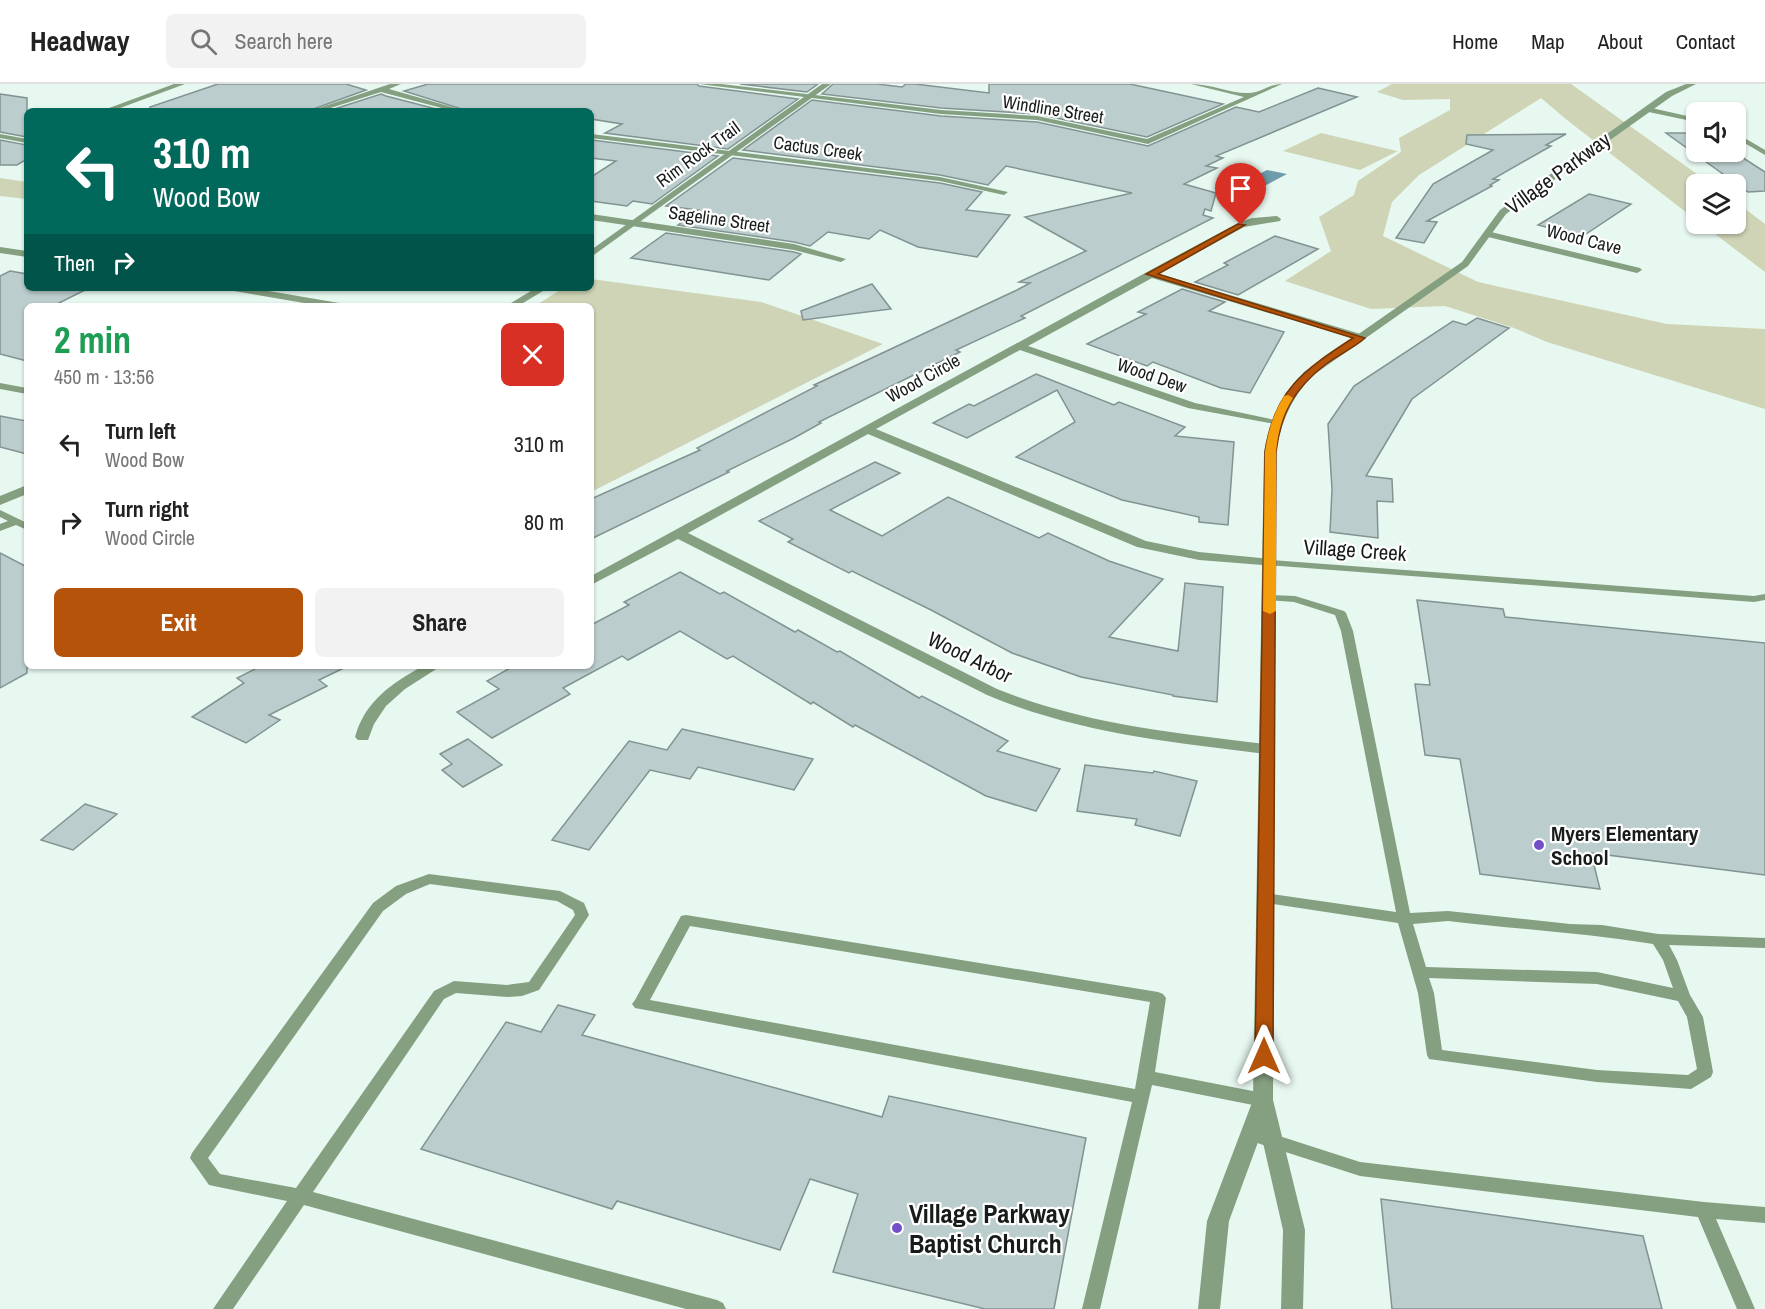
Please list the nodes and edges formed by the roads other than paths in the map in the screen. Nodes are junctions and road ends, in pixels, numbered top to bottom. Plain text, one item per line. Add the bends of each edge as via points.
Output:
1 (181, 84) edge
2 (398, 84) edge
3 (703, 84) edge
4 (826, 84) edge
5 (1195, 84) edge
6 (1278, 84) edge
7 (1692, 84) edge
8 (380, 89) junction
9 (810, 96) junction
10 (1251, 96) junction
11 (113, 108) edge
12 (323, 108) edge
13 (451, 108) edge
14 (1647, 109) junction
15 (1686, 118) edge
16 (0, 136) edge
17 (594, 136) edge
18 (24, 140) edge
19 (1746, 141) edge
20 (731, 153) junction
21 (1765, 153) edge
22 (1004, 192) dead end
23 (594, 217) edge
24 (1277, 219) dead end
25 (634, 223) junction
26 (1487, 234) junction
27 (0, 250) edge
28 (594, 252) edge
29 (24, 254) edge
30 (841, 259) dead end
31 (1637, 270) dead end
32 (1150, 274) junction
33 (252, 291) edge
34 (538, 291) edge
35 (322, 303) edge
36 (516, 303) edge
37 (1360, 338) junction
38 (1021, 347) junction
39 (0, 386) edge
40 (24, 390) edge
41 (1276, 423) junction
42 (868, 430) junction
43 (24, 490) edge
44 (0, 501) edge
45 (0, 513) edge
46 (16, 521) junction
47 (24, 525) edge
48 (0, 528) edge
49 (677, 534) junction
50 (1270, 563) junction
51 (594, 578) edge
52 (1270, 598) junction
53 (1760, 598) edge
54 (429, 669) edge
55 (363, 737) dead end
56 (1266, 749) junction
57 (1265, 898) junction
58 (1404, 919) junction
59 (1658, 939) junction
60 (1765, 943) edge
61 (1420, 972) junction
62 (1683, 996) junction
63 (1146, 1077) junction
64 (1141, 1097) junction
65 (1263, 1100) junction
66 (1251, 1134) junction
67 (1273, 1140) junction
68 (300, 1196) junction
69 (1704, 1210) junction
70 (1765, 1215) edge
71 (222, 1309) edge
72 (717, 1309) edge
73 (1091, 1309) edge
74 (1209, 1309) edge
75 (1292, 1309) edge
76 (1746, 1309) edge

1 - 11 street
2 - 8 street
3 - 9 street, Windline Street
4 - 9 street, Rim Rock Trail
5 - 10 street
6 - 10 street
7 - 14 street, Village Parkway
8 - 12 street
8 - 13 street
9 - 10 street, Windline Street via 941,112 1037,118 1148,142
9 - 20 street, Rim Rock Trail
14 - 15 street
14 - 26 street, Village Parkway via 1511,206
16 - 18 street
17 - 20 street, Cactus Creek
19 - 21 street
20 - 22 street, Cactus Creek via 957,181
20 - 25 street, Rim Rock Trail
23 - 25 street, Sageline Street
24 - 32 street, Wood Circle via 1241,225
25 - 28 street, Rim Rock Trail
25 - 30 street, Sageline Street via 794,247
26 - 31 street, Wood Cave
26 - 37 street, Village Parkway via 1465,264
27 - 29 street
32 - 37 street
32 - 38 street, Wood Circle
33 - 35 street
34 - 36 street
37 - 41 street, Village Parkway via 1322,363 1294,388
38 - 41 street, Wood Dew via 1192,406
38 - 42 street, Wood Circle
39 - 40 street
41 - 50 street, Village Parkway via 1270,452
42 - 49 street, Wood Circle
42 - 50 street, Village Creek via 1142,543 1199,556
43 - 44 street
45 - 46 lane
46 - 47 lane
46 - 48 lane
49 - 51 street, Wood Circle
49 - 56 street, Wood Arbor via 1014,703 1066,720 1117,730
50 - 52 street, Village Parkway
50 - 53 lane, Village Creek
52 - 56 street, Village Parkway
52 - 58 lane via 1305,602 1340,613 1347,630
54 - 55 street via 385,697 365,724
56 - 57 street, Village Parkway
57 - 58 lane
57 - 65 street, Village Parkway
58 - 59 lane via 1448,916
58 - 61 lane
59 - 60 lane
59 - 62 lane
61 - 62 lane via 1597,978
61 - 62 lane via 1435,1054 1597,1076 1691,1082 1705,1072 1695,1017
63 - 64 lane
63 - 64 lane via 1158,998 686,920 640,1004
63 - 65 lane
64 - 73 lane
65 - 66 street, Village Parkway
65 - 67 street, Village Parkway
66 - 67 lane
66 - 74 street, Village Parkway via 1218,1221
67 - 69 lane via 1360,1169
67 - 75 street, Village Parkway via 1294,1230
68 - 68 lane via 215,1180 198,1158 378,907 401,890 429,879 560,896 579,907 582,915 534,986 507,992 454,987 439,995
68 - 71 lane
68 - 72 lane
69 - 70 lane
69 - 76 lane

